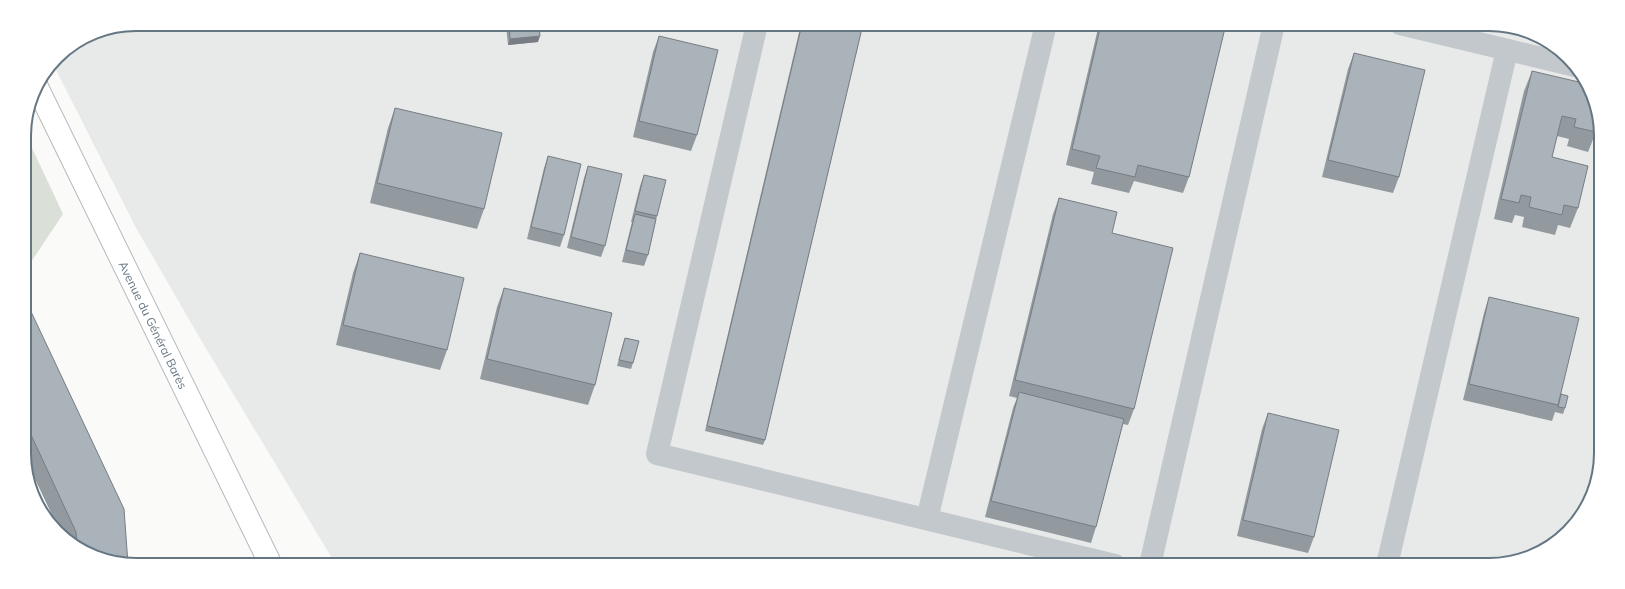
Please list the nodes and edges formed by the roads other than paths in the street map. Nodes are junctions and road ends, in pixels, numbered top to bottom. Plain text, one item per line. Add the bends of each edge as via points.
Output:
1 (755, 31) edge
2 (1044, 31) edge
3 (1272, 31) edge
4 (1429, 31) edge
5 (1507, 50) junction
6 (1565, 64) edge
7 (40, 94) edge
8 (927, 519) junction
9 (268, 558) edge
10 (1086, 558) edge
11 (1152, 558) edge
12 (1389, 558) edge

1 - 8 lane via 657,454
2 - 8 lane
3 - 11 lane
4 - 5 lane
5 - 6 lane
5 - 12 lane
7 - 9 main road, Avenue du Général Barès
8 - 10 lane

